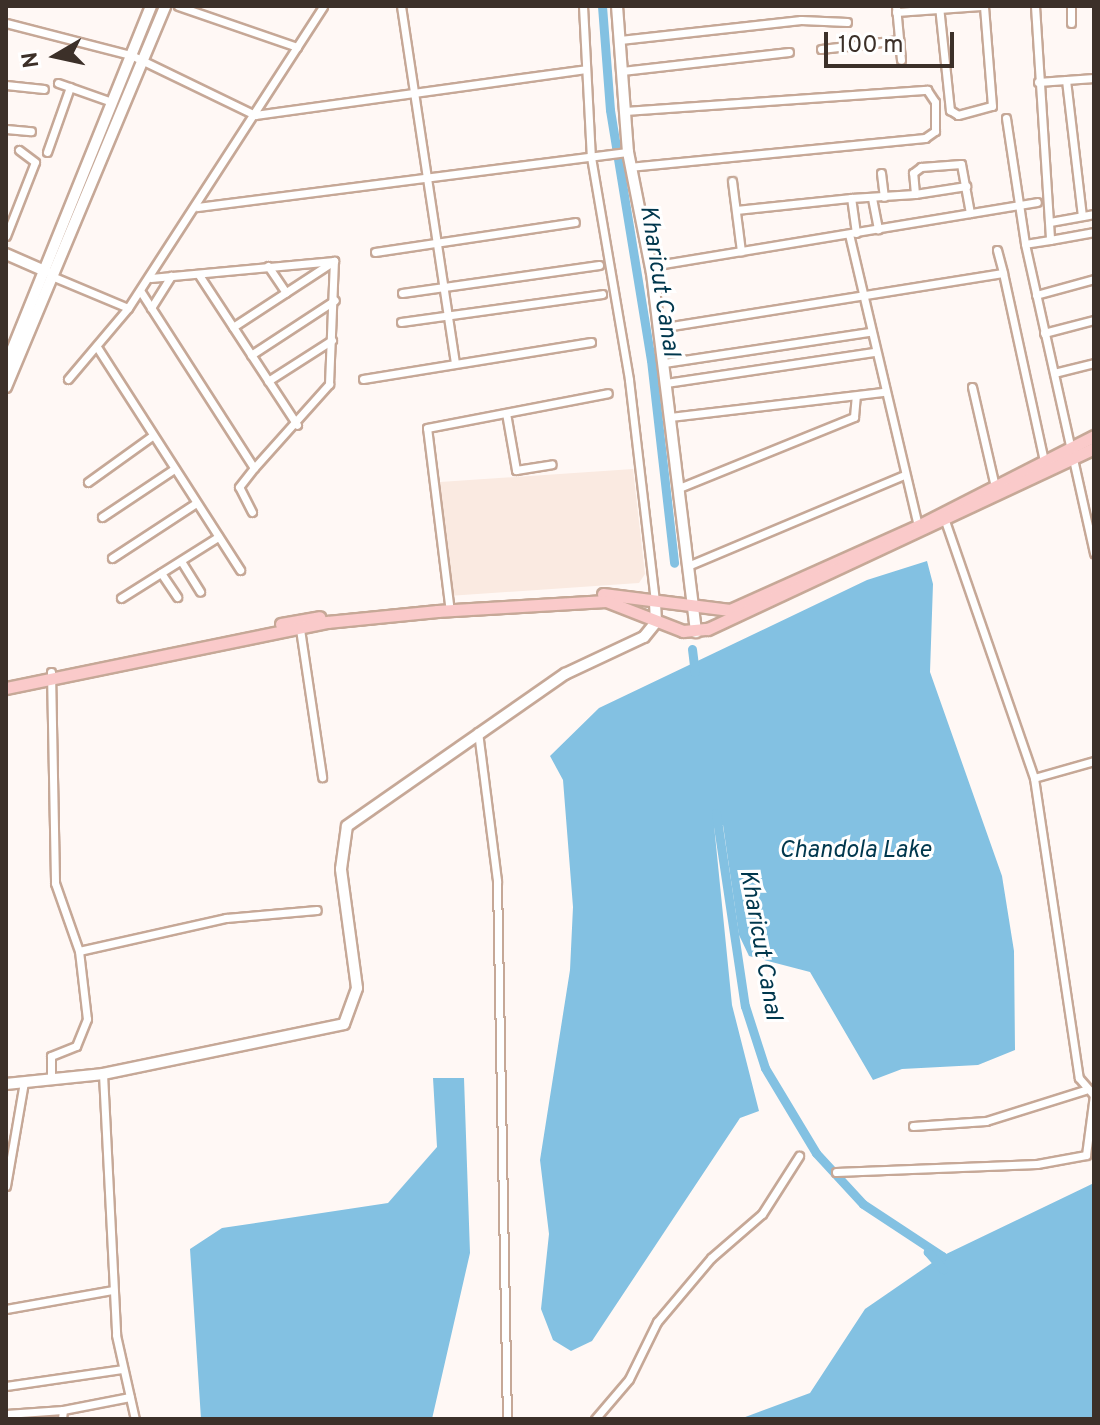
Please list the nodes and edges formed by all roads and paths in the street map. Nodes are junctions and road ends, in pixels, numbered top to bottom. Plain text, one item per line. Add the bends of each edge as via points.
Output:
1 (151, 6) edge
2 (165, 6) edge
3 (178, 6) edge
4 (323, 6) edge
5 (401, 6) edge
6 (583, 6) edge
7 (617, 6) edge
8 (982, 6) edge
9 (1035, 6) edge
10 (1071, 6) edge
11 (939, 7) edge
12 (896, 9) edge
13 (847, 22) dead end
14 (6, 23) edge
15 (1071, 23) dead end
16 (620, 40) junction
17 (899, 40) junction
18 (297, 47) junction
19 (821, 49) dead end
20 (789, 52) dead end
21 (131, 55) junction
22 (901, 60) dead end
23 (144, 61) junction
24 (586, 69) junction
25 (622, 71) junction
26 (1094, 78) edge
27 (1066, 80) junction
28 (1038, 82) junction
29 (58, 83) dead end
30 (6, 85) edge
31 (70, 87) junction
32 (44, 89) dead end
33 (414, 93) junction
34 (112, 102) junction
35 (625, 111) junction
36 (255, 115) junction
37 (1006, 118) dead end
38 (6, 129) edge
39 (31, 131) dead end
40 (19, 150) dead end
41 (47, 152) dead end
42 (628, 152) junction
43 (591, 157) junction
44 (631, 167) junction
45 (881, 173) dead end
46 (427, 178) junction
47 (732, 181) dead end
48 (966, 186) junction
49 (915, 194) junction
50 (884, 197) junction
51 (851, 198) junction
52 (872, 198) junction
53 (1037, 202) dead end
54 (1017, 205) junction
55 (197, 207) junction
56 (736, 210) junction
57 (970, 213) junction
58 (1094, 214) edge
59 (1082, 216) junction
60 (575, 222) dead end
61 (1050, 222) junction
62 (878, 229) junction
63 (1094, 232) edge
64 (852, 233) junction
65 (6, 236) edge
66 (1050, 240) junction
67 (437, 242) junction
68 (1025, 244) junction
69 (997, 250) dead end
70 (741, 251) junction
71 (375, 252) dead end
72 (6, 254) edge
73 (334, 261) junction
74 (599, 265) dead end
75 (268, 266) junction
76 (651, 266) junction
77 (41, 268) junction
78 (1003, 273) junction
79 (199, 275) junction
80 (171, 276) junction
81 (54, 277) junction
82 (151, 278) junction
83 (1094, 279) edge
84 (444, 287) junction
85 (141, 292) junction
86 (861, 292) junction
87 (286, 293) junction
88 (402, 293) dead end
89 (602, 294) dead end
90 (1036, 295) junction
91 (335, 300) junction
92 (128, 308) junction
93 (151, 308) junction
94 (448, 316) junction
95 (1094, 320) edge
96 (401, 322) dead end
97 (233, 327) junction
98 (659, 328) junction
99 (870, 332) junction
100 (1044, 333) junction
101 (332, 340) junction
102 (591, 342) dead end
103 (97, 347) junction
104 (874, 352) junction
105 (251, 355) junction
106 (455, 362) junction
107 (664, 363) junction
108 (1094, 363) edge
109 (6, 365) edge
110 (1054, 373) junction
111 (68, 379) dead end
112 (363, 379) dead end
113 (268, 381) junction
114 (666, 383) junction
115 (6, 387) edge
116 (972, 387) dead end
117 (883, 392) junction
118 (608, 393) dead end
119 (856, 396) junction
120 (506, 413) junction
121 (670, 417) junction
122 (297, 425) junction
123 (152, 436) junction
124 (1094, 436) edge
125 (1094, 448) edge
126 (1074, 452) junction
127 (1044, 461) junction
128 (552, 464) dead end
129 (254, 468) junction
130 (174, 469) junction
131 (902, 476) junction
132 (88, 482) dead end
133 (995, 487) junction
134 (679, 488) junction
135 (196, 503) junction
136 (252, 512) dead end
137 (102, 517) dead end
138 (944, 518) junction
139 (918, 526) junction
140 (218, 537) junction
141 (1094, 553) edge
142 (112, 558) dead end
143 (181, 561) junction
144 (690, 565) junction
145 (240, 570) dead end
146 (161, 573) junction
147 (200, 591) dead end
148 (177, 597) dead end
149 (121, 598) dead end
150 (655, 603) junction
151 (449, 604) junction
152 (697, 606) junction
153 (656, 622) junction
154 (300, 629) junction
155 (696, 632) junction
156 (52, 675) junction
157 (6, 681) edge
158 (6, 688) edge
159 (478, 732) junction
160 (1094, 761) edge
161 (322, 777) dead end
162 (1034, 778) junction
163 (317, 910) dead end
164 (79, 951) junction
165 (103, 1074) junction
166 (51, 1079) junction
167 (24, 1082) junction
168 (6, 1084) edge
169 (1085, 1090) junction
170 (1094, 1095) edge
171 (913, 1126) dead end
172 (799, 1156) dead end
173 (836, 1172) dead end
174 (6, 1186) edge
175 (113, 1290) junction
176 (6, 1309) edge
177 (122, 1369) junction
178 (6, 1386) edge
179 (130, 1397) junction
180 (6, 1414) edge
181 (62, 1414) edge
182 (135, 1419) edge
183 (507, 1419) edge
184 (595, 1419) edge

1 - 21 street
2 - 23 street
3 - 18 street
4 - 18 street
5 - 33 street
6 - 24 street
7 - 16 street
8 - 11 street
8 - 11 street via 992,103 958,115 950,110
9 - 28 street
10 - 15 street
11 - 12 street
12 - 17 street
13 - 16 street via 801,20
14 - 21 street
16 - 25 street
17 - 19 street
17 - 22 street
18 - 36 street
20 - 25 street
21 - 23 street
21 - 34 street
23 - 36 street
23 - 81 street
24 - 33 street
24 - 43 street
25 - 35 street
26 - 27 street
27 - 28 street
27 - 59 street
28 - 61 street
29 - 31 street
30 - 32 street
31 - 34 street
31 - 41 street
33 - 36 street
33 - 46 street
34 - 77 street
35 - 42 street
35 - 44 street via 927,90 935,102 935,131 925,138
36 - 55 street
37 - 54 street
38 - 39 street
40 - 65 street via 35,162
42 - 43 street
42 - 44 street
43 - 46 street
43 - 150 street via 629,380
44 - 76 street
45 - 50 street
46 - 55 street
46 - 67 street
47 - 56 street
48 - 49 street
48 - 49 street via 957,162 921,167 913,173
48 - 57 street
49 - 50 street
50 - 52 street
51 - 52 street
51 - 56 street
51 - 64 street
52 - 62 street
53 - 54 street
54 - 57 street
54 - 68 street
55 - 82 street
56 - 70 street
57 - 62 street
58 - 59 street
59 - 61 street
60 - 67 street
61 - 66 street
62 - 64 street
63 - 66 street
64 - 70 street
64 - 86 street
66 - 68 street
67 - 71 street
67 - 84 street
68 - 90 street
69 - 78 street
70 - 76 street
72 - 77 street
73 - 75 street
73 - 87 street
73 - 91 street
74 - 84 street
75 - 79 street
75 - 87 street
76 - 98 street
77 - 81 street
77 - 109 street
78 - 86 street
78 - 127 street
79 - 80 street
79 - 97 street
80 - 82 street
80 - 93 street
81 - 92 street
81 - 115 street
82 - 85 street
83 - 90 street
84 - 88 street
84 - 94 street
85 - 92 street
85 - 93 street
86 - 98 street
86 - 99 street
87 - 97 street
89 - 94 street
90 - 100 street
91 - 101 street
91 - 105 street
92 - 103 street
93 - 129 street
94 - 96 street
94 - 106 street
95 - 100 street
97 - 105 street
98 - 107 street
99 - 104 street
99 - 107 street
100 - 110 street
101 - 113 street
101 - 122 street via 325,395
102 - 106 street
103 - 111 street
103 - 123 street
104 - 114 street
104 - 117 street
105 - 113 street
106 - 112 street
107 - 114 street
108 - 110 street
110 - 126 street
113 - 122 street
114 - 121 street
116 - 133 street
117 - 119 street
117 - 131 street
118 - 120 street
119 - 121 street
119 - 134 street via 854,417
120 - 128 street via 516,470
120 - 151 street via 427,428
121 - 134 street
122 - 129 street
123 - 130 street
123 - 132 street
124 - 126 main road
125 - 126 main road
126 - 127 main road
126 - 138 main road
126 - 141 street
127 - 133 main road
129 - 136 street via 239,487
130 - 135 street
130 - 137 street
131 - 139 street
131 - 144 street
133 - 138 main road
134 - 144 street
135 - 140 street
135 - 142 street
138 - 139 main road
138 - 155 main road via 722,626
138 - 162 street
139 - 152 main road via 761,600 730,610
140 - 143 street
140 - 145 street
143 - 146 street
143 - 147 street
144 - 152 street
146 - 148 street
146 - 149 street
150 - 151 main road via 606,594
150 - 152 main road
150 - 153 street
151 - 156 main road via 326,616
152 - 155 street
153 - 154 main road via 592,601
153 - 155 main road
153 - 159 street via 644,637 565,674
154 - 156 main road
154 - 161 street
156 - 157 main road
156 - 158 main road
156 - 164 street via 55,883
159 - 165 street via 347,826 341,869 357,988 344,1024
159 - 183 street via 497,881
160 - 162 street
162 - 169 street
163 - 164 street via 226,918
164 - 166 street via 87,1019 76,1046 51,1056
165 - 166 street
165 - 175 street
166 - 167 street
167 - 168 street
167 - 174 street
169 - 170 street
169 - 171 street via 986,1121
170 - 173 street via 1086,1155 1037,1164
172 - 184 street via 762,1214 711,1258 657,1322 629,1379
175 - 176 street
175 - 177 street
177 - 178 street
177 - 179 street
179 - 181 street
179 - 182 street
180 - 181 street

